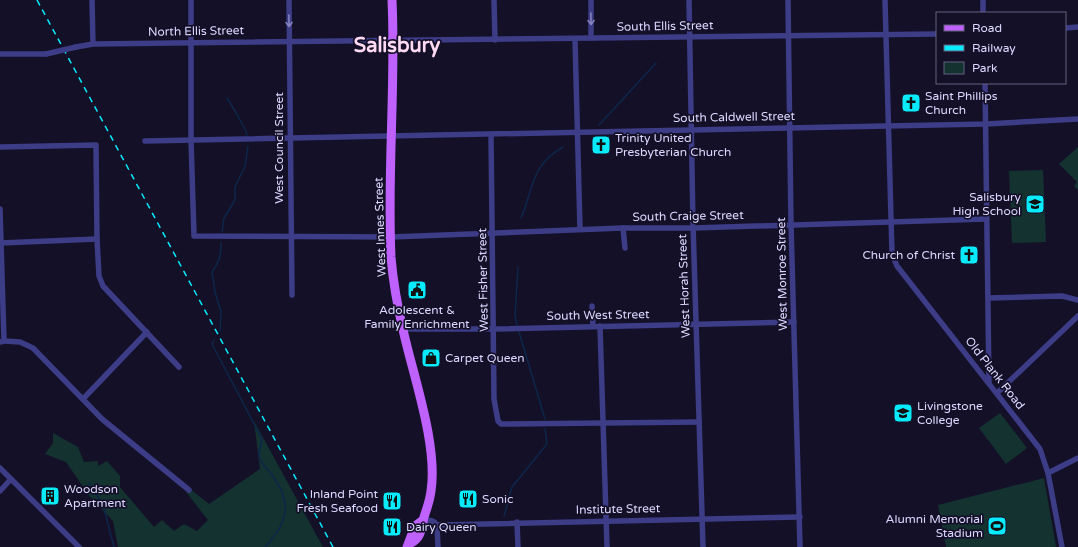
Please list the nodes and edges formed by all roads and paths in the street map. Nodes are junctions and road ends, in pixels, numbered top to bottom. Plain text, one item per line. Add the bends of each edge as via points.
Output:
1 (92, 0) edge
2 (191, 0) edge
3 (289, 0) edge
4 (392, 0) edge
5 (494, 0) edge
6 (591, 0) edge
7 (689, 0) edge
8 (788, 0) edge
9 (885, 0) edge
10 (983, 0) edge
11 (983, 12) edge
12 (1078, 27) edge
13 (1066, 28) edge
14 (886, 34) junction
15 (936, 34) edge
16 (789, 35) junction
17 (690, 37) junction
18 (591, 38) junction
19 (575, 39) junction
20 (394, 40) junction
21 (495, 40) junction
22 (290, 41) junction
23 (191, 43) junction
24 (92, 44) junction
25 (0, 54) edge
26 (985, 84) edge
27 (1078, 119) edge
28 (986, 124) junction
29 (888, 125) junction
30 (791, 127) junction
31 (691, 129) junction
32 (578, 132) junction
33 (491, 135) junction
34 (390, 137) junction
35 (290, 138) junction
36 (191, 140) junction
37 (145, 141) dead end
38 (0, 147) edge
39 (0, 209) edge
40 (986, 219) junction
41 (890, 222) junction
42 (792, 224) junction
43 (623, 228) junction
44 (693, 228) junction
45 (580, 229) junction
46 (493, 234) junction
47 (291, 236) junction
48 (391, 237) junction
49 (97, 239) junction
50 (1, 242) edge
51 (625, 248) dead end
52 (292, 295) dead end
53 (988, 298) junction
54 (1078, 300) edge
55 (592, 306) dead end
56 (1078, 316) edge
57 (794, 322) junction
58 (696, 324) junction
59 (593, 326) junction
60 (600, 326) junction
61 (403, 329) junction
62 (494, 329) junction
63 (147, 332) junction
64 (2, 342) edge
65 (179, 367) dead end
66 (989, 383) junction
67 (997, 393) junction
68 (83, 399) junction
69 (603, 422) junction
70 (699, 422) junction
71 (1078, 458) edge
72 (0, 468) edge
73 (1048, 472) junction
74 (11, 479) junction
75 (188, 490) dead end
76 (0, 491) edge
77 (800, 517) junction
78 (702, 519) junction
79 (423, 520) junction
80 (607, 521) junction
81 (517, 522) junction
82 (437, 526) junction
83 (78, 546) edge
84 (408, 546) edge
85 (438, 547) edge
86 (518, 547) edge
87 (607, 547) edge
88 (703, 547) edge
89 (800, 547) edge
90 (1062, 547) edge

1 - 24 street
2 - 23 street
3 -> 22 street, West Council Street
4 - 20 main road, West Innes Street
5 - 21 street
6 -> 18 street
7 - 17 street, West Horah Street
8 - 16 street, West Monroe Street
9 - 14 street, Old Plank Road
10 - 11 street
12 - 13 street
14 - 15 street, South Ellis Street
14 - 16 street, South Ellis Street
14 - 29 street, Old Plank Road
16 - 17 street, South Ellis Street
16 - 30 street, West Monroe Street
17 - 18 street, South Ellis Street
17 - 31 street, West Horah Street
18 - 19 street, South Ellis Street
19 - 21 street, South Ellis Street
19 - 32 street
20 - 21 street, South Ellis Street
20 - 22 street, North Ellis Street
20 - 34 main road, West Innes Street
22 - 23 street, North Ellis Street
22 - 35 street, West Council Street
23 - 24 street, North Ellis Street
23 - 36 street
24 - 25 street, North Ellis Street, bridge via 46,54
26 - 28 street
27 - 28 street, South Caldwell Street
28 - 29 street, South Caldwell Street
28 - 40 street
29 - 30 street, South Caldwell Street
29 - 41 street, Old Plank Road
30 - 31 street, South Caldwell Street
30 - 42 street, West Monroe Street
31 - 32 street, South Caldwell Street
31 - 44 street, West Horah Street
32 - 33 street, South Caldwell Street
32 - 45 street
33 - 34 street, South Caldwell Street
33 - 46 street, West Fisher Street
34 - 35 street, South Caldwell Street
34 - 48 main road, West Innes Street
35 - 36 street, South Caldwell Street
35 - 47 street, West Council Street
36 - 37 street, South Caldwell Street
36 - 47 street, South Craige Street via 194,236
38 - 49 street via 96,145
39 - 50 street
40 - 41 street, South Craige Street
40 - 53 street
41 - 42 street, South Craige Street
41 - 66 street, Old Plank Road via 892,254 897,266
42 - 44 street, South Craige Street
42 - 57 street, West Monroe Street
43 - 44 street, South Craige Street
43 - 45 street, South Craige Street
43 - 51 street
44 - 58 street, West Horah Street
45 - 46 street, South Craige Street
46 - 48 street, South Craige Street
46 - 62 street, West Fisher Street
47 - 48 street, South Craige Street
47 - 52 street, West Council Street
48 - 61 main road, West Innes Street via 394,278
49 - 50 street
49 - 63 street via 102,286
50 - 64 street
53 - 54 street via 1062,296
53 - 66 street
55 - 59 street
56 - 67 street
57 - 58 street, South West Street
57 - 77 street, West Monroe Street
58 - 60 street, South West Street
58 - 70 street, West Horah Street
59 - 60 street, South West Street
59 - 62 street, South West Street
60 - 69 street
61 - 62 street, South West Street
61 - 79 main road, West Innes Street via 428,432 431,459 431,491
62 - 69 street, West Fisher Street via 494,399 500,424
63 - 65 street
63 - 68 street
64 - 68 street via 20,342 33,348
66 - 67 street, Old Plank Road
67 - 73 street, Old Plank Road via 1040,449
68 - 75 street via 102,419
69 - 70 street
69 - 80 street
70 - 78 street, West Horah Street
71 - 73 street
72 - 74 street
73 - 90 street, Old Plank Road
74 - 76 street
74 - 83 street
77 - 78 street, Institute Street
77 - 89 street, West Monroe Street
78 - 80 street, Institute Street
78 - 88 street, West Horah Street
79 - 82 street, Institute Street via 428,526
79 - 84 main road, West Innes Street via 415,526
80 - 81 street, Institute Street
80 - 87 street
81 - 82 street, Institute Street
81 - 86 street
82 - 85 street

